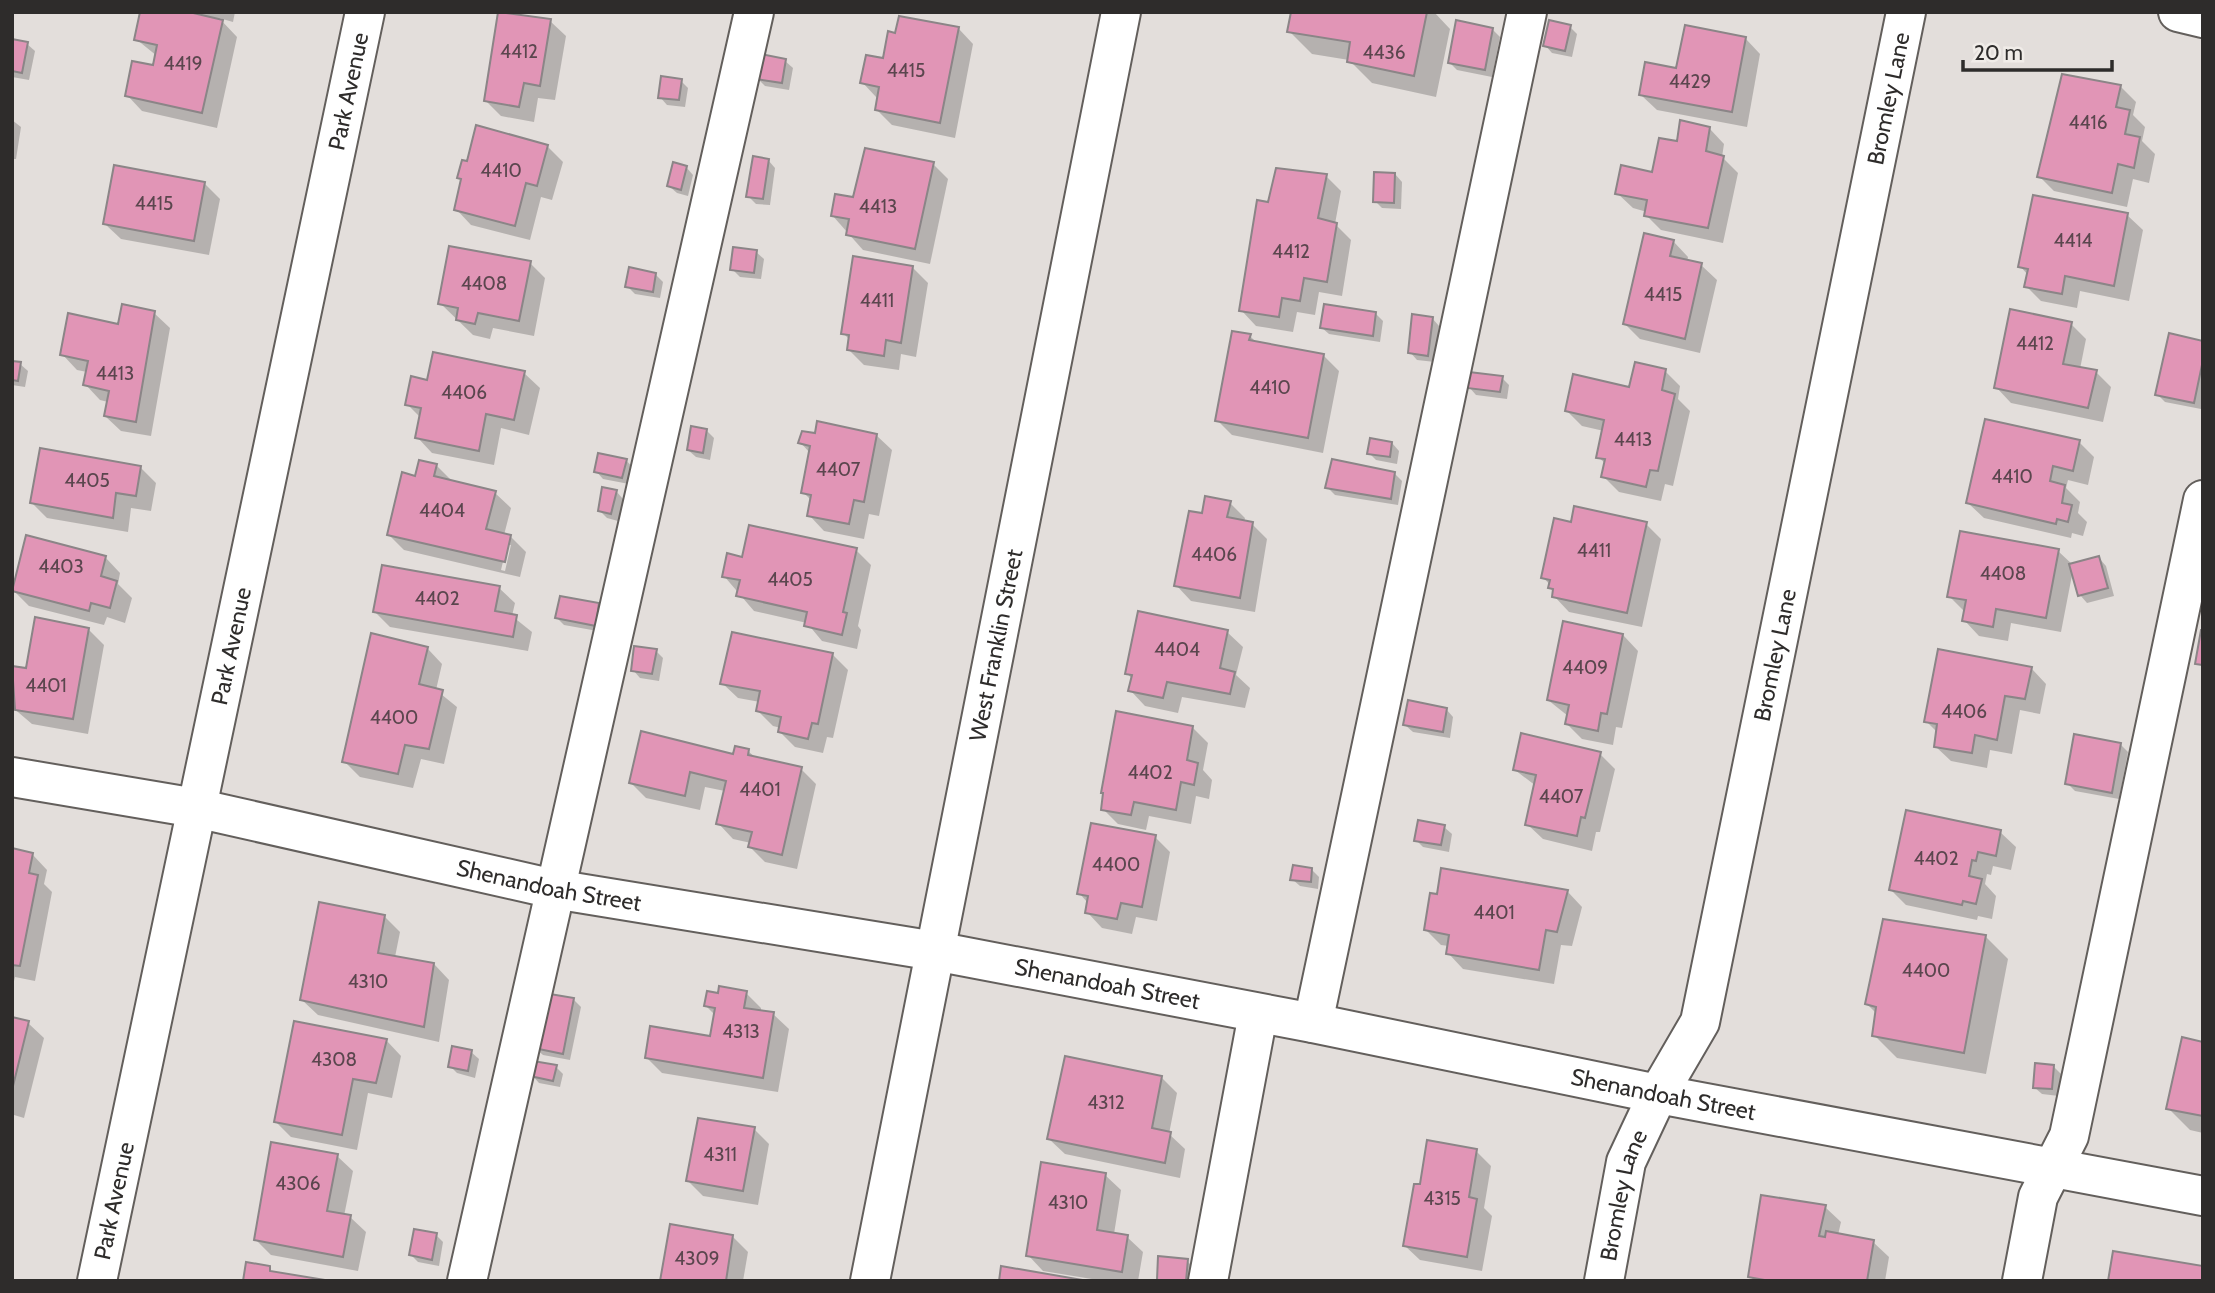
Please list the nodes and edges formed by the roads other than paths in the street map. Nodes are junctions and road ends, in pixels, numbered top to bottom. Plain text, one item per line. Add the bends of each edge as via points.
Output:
1 (365, 12) edge
2 (754, 12) edge
3 (1121, 12) edge
4 (1527, 12) edge
5 (1906, 12) edge
6 (2178, 12) edge
7 (2203, 18) edge
8 (2203, 500) edge
9 (12, 777) edge
10 (196, 808) junction
11 (554, 888) junction
12 (935, 951) junction
13 (1258, 1014) junction
14 (1313, 1023) junction
15 (1658, 1094) junction
16 (2054, 1168) junction
17 (2203, 1196) edge
18 (97, 1281) edge
19 (467, 1281) edge
20 (870, 1281) edge
21 (1208, 1281) edge
22 (1604, 1281) edge
23 (2022, 1281) edge

1 - 10 street, Park Avenue
2 - 11 street
3 - 12 street, West Franklin Street
4 - 14 street
5 - 15 street, Bromley Lane via 1700,1023
6 - 7 street
8 - 16 street via 2069,1136
9 - 10 street, Shenandoah Street
10 - 11 street, Shenandoah Street
10 - 18 street, Park Avenue
11 - 12 street, Shenandoah Street
11 - 19 street
12 - 13 street, Shenandoah Street
12 - 20 street, West Franklin Street
13 - 14 street, Shenandoah Street
13 - 21 street
14 - 15 street, Shenandoah Street
15 - 16 street, Shenandoah Street
15 - 22 street, Bromley Lane via 1626,1162
16 - 17 street, Shenandoah Street
16 - 23 street via 2038,1197

